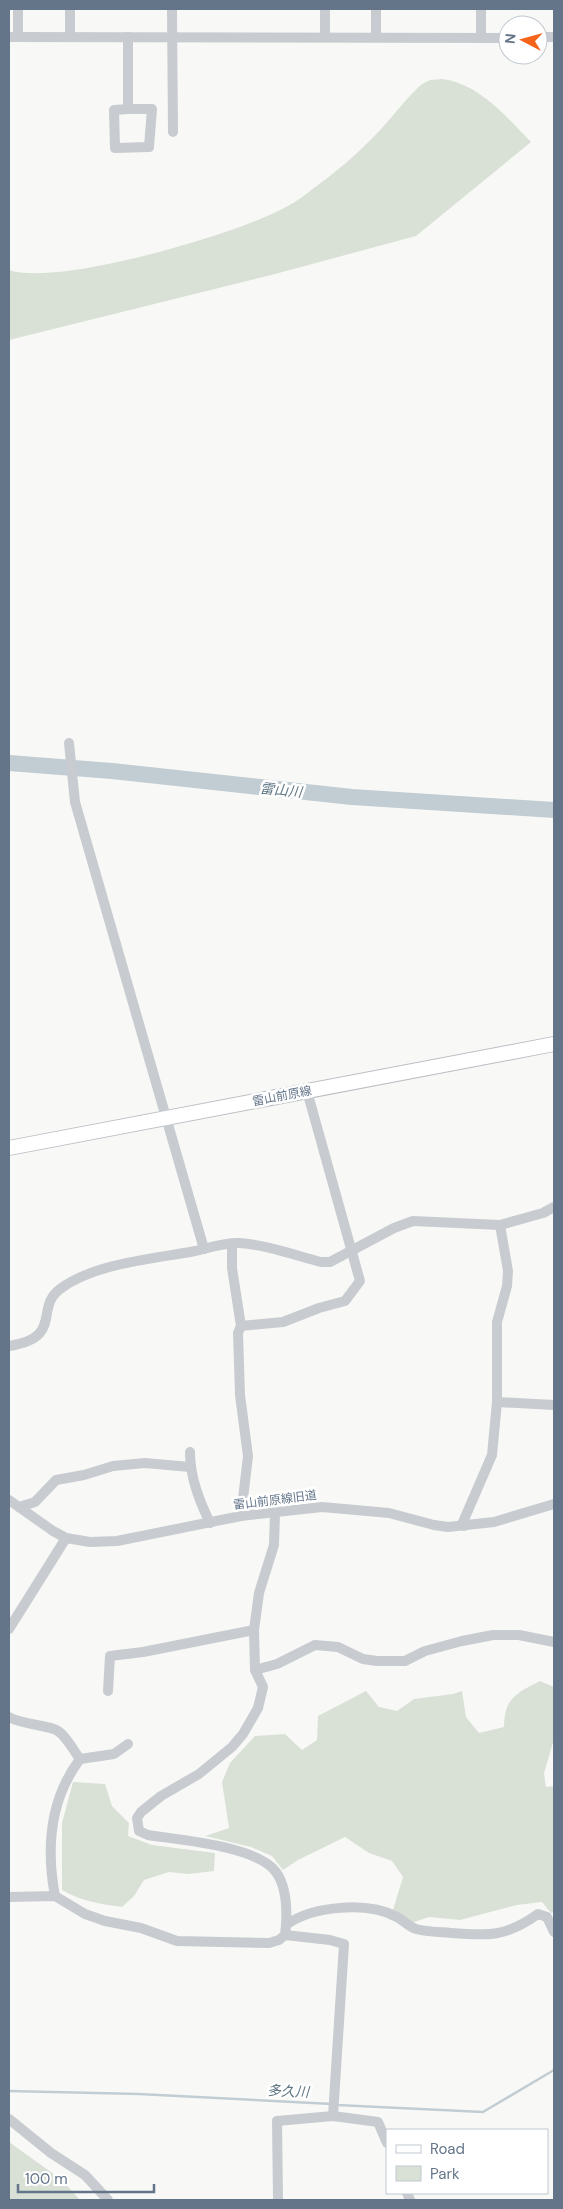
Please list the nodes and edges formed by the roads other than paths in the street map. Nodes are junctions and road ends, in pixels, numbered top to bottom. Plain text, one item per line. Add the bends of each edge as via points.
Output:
1 (18, 9) edge
2 (70, 9) edge
3 (172, 9) edge
4 (325, 9) edge
5 (376, 9) edge
6 (481, 9) edge
7 (325, 36) junction
8 (13, 37) edge
9 (70, 37) junction
10 (128, 37) junction
11 (172, 37) junction
12 (376, 37) junction
13 (481, 38) junction
14 (498, 38) edge
15 (128, 109) junction
16 (173, 132) dead end
17 (69, 743) dead end
18 (554, 1044) edge
19 (307, 1091) junction
20 (166, 1118) junction
21 (9, 1148) edge
22 (554, 1206) edge
23 (500, 1225) junction
24 (232, 1244) junction
25 (204, 1249) junction
26 (352, 1252) junction
27 (241, 1326) junction
28 (9, 1346) edge
29 (497, 1402) junction
30 (554, 1405) edge
31 (190, 1452) dead end
32 (190, 1467) junction
33 (9, 1500) edge
34 (554, 1504) edge
35 (19, 1507) junction
36 (275, 1513) junction
37 (241, 1516) junction
38 (210, 1523) junction
39 (464, 1526) junction
40 (66, 1538) junction
41 (9, 1629) edge
42 (254, 1630) junction
43 (554, 1642) edge
44 (255, 1670) junction
45 (108, 1691) dead end
46 (9, 1718) edge
47 (128, 1744) dead end
48 (80, 1759) junction
49 (9, 1896) edge
50 (55, 1896) junction
51 (286, 1930) junction
52 (554, 1932) edge
53 (333, 2114) junction
54 (9, 2119) edge
55 (386, 2141) edge
56 (108, 2200) edge
57 (278, 2200) edge

1 - 8 street
2 - 9 street
3 - 11 street
4 - 7 street
5 - 12 street
6 - 13 street
7 - 11 street
7 - 12 street
8 - 9 street
9 - 10 street
10 - 11 street
10 - 15 street
11 - 16 street
12 - 13 street
13 - 14 street
15 - 15 street via 114,110 115,148 149,147 152,109
17 - 20 street via 72,789
18 - 19 main road, 雷山前原線
19 - 20 main road, 雷山前原線
19 - 26 street
20 - 21 main road, 雷山前原線
20 - 25 street
22 - 23 street via 543,1213
23 - 26 street via 413,1221
23 - 29 street via 508,1271 497,1322
24 - 25 street
24 - 26 street via 272,1249 321,1262 330,1262
24 - 27 street via 232,1268
25 - 28 street via 101,1269 67,1285 55,1294 38,1337
26 - 27 street via 360,1281 345,1301 283,1322
27 - 37 street via 238,1333 240,1395 248,1456
29 - 30 street
29 - 39 street via 492,1455
31 - 32 street
32 - 35 street via 145,1463 113,1466 56,1480 35,1502
32 - 38 street via 199,1501
33 - 35 street, 雷山前原線旧道
34 - 39 street, 雷山前原線旧道 via 515,1517
35 - 40 street, 雷山前原線旧道
36 - 37 street, 雷山前原線旧道
36 - 39 street, 雷山前原線旧道 via 340,1508 389,1513 434,1525
36 - 42 street via 274,1545 259,1593
37 - 38 street, 雷山前原線旧道
38 - 40 street, 雷山前原線旧道 via 117,1541 90,1542
40 - 41 street
42 - 44 street
42 - 45 street via 110,1656
43 - 44 street via 519,1635 493,1635 425,1651 405,1661 363,1659 338,1647 314,1645 277,1664
44 - 51 street via 263,1687 258,1708 243,1734 215,1762 141,1812 137,1823 139,1831 148,1836 238,1851 268,1863 277,1873 283,1891 287,1910
46 - 48 street via 57,1730
47 - 48 street via 114,1754
48 - 50 street via 57,1801 51,1839 51,1876
49 - 50 street
50 - 51 street via 105,1922 141,1928 177,1941 269,1943 279,1940
51 - 52 street via 306,1914 341,1908 382,1912 396,1916 415,1929 478,1935 515,1929 538,1914 547,1917
51 - 53 street via 344,1944
53 - 55 street via 378,2122
53 - 57 street via 277,2121
54 - 56 street via 85,2174

